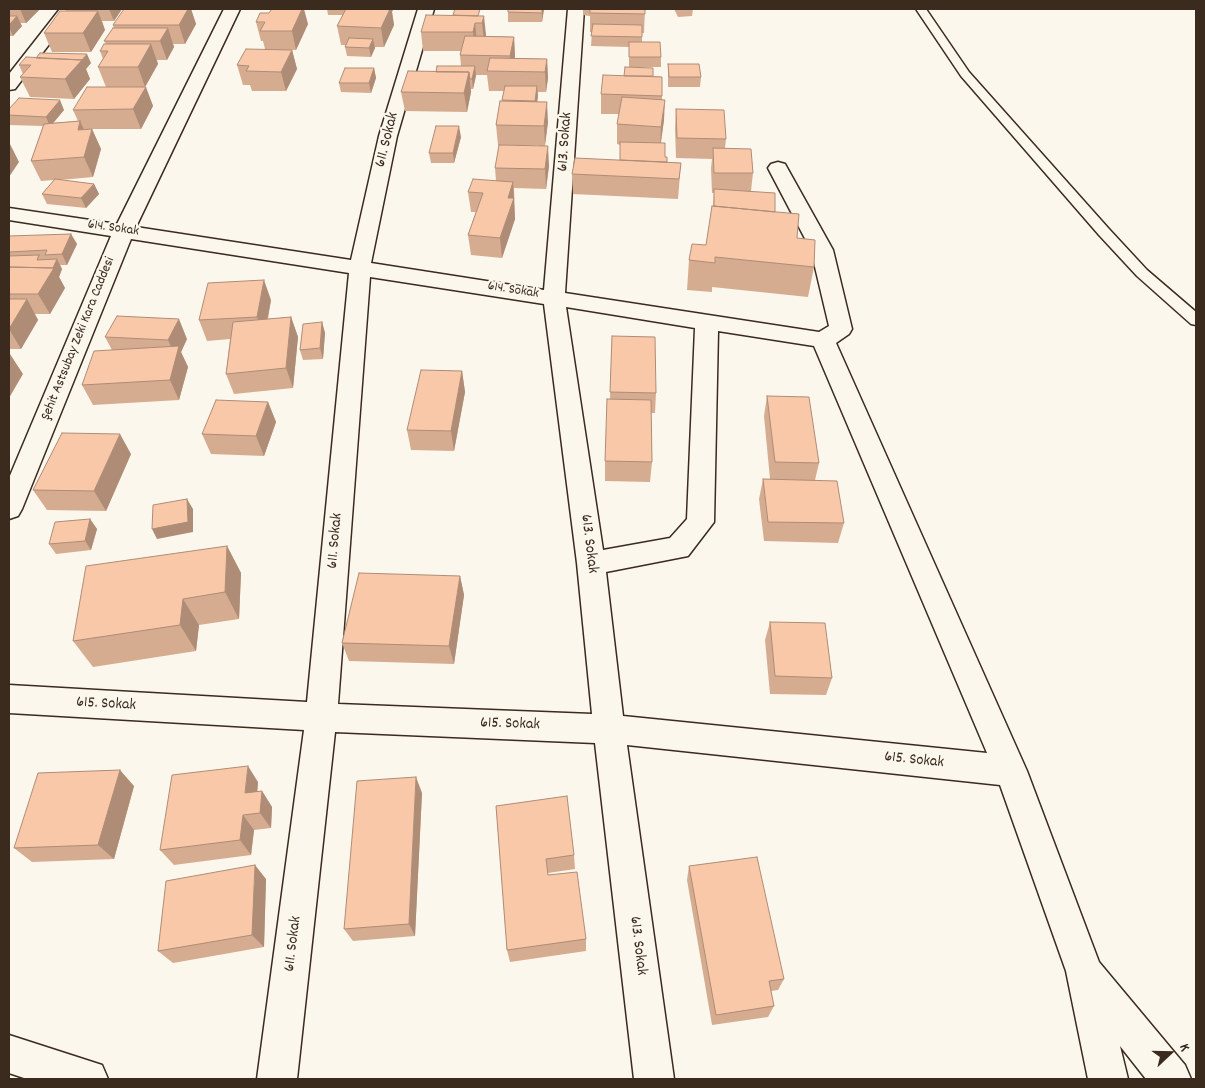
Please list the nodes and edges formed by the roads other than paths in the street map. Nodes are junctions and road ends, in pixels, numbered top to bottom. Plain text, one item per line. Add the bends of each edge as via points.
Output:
1 (68, 9) edge
2 (232, 9) edge
3 (426, 9) edge
4 (576, 9) edge
5 (921, 9) edge
6 (9, 85) edge
7 (778, 168) dead end
8 (9, 214) edge
9 (124, 230) junction
10 (360, 267) junction
11 (554, 298) junction
12 (1196, 320) edge
13 (708, 322) junction
14 (823, 340) junction
15 (9, 510) edge
16 (590, 562) junction
17 (9, 699) edge
18 (321, 717) junction
19 (609, 728) junction
20 (1010, 771) junction
21 (1084, 972) junction
22 (9, 1054) edge
23 (88, 1079) edge
24 (277, 1079) edge
25 (654, 1079) edge
26 (1108, 1079) edge
27 (1171, 1079) edge

1 - 6 street
2 - 9 street, Şehit Astsubay Zeki Kara Caddesi
3 - 10 street, 611. Sokak via 388,136
4 - 11 street, 613. Sokak
5 - 12 lane via 965,74 1104,232 1142,273
7 - 14 street via 822,250 841,329
8 - 9 street, 614. Sokak
9 - 10 street, 614. Sokak
9 - 15 street, Şehit Astsubay Zeki Kara Caddesi
10 - 11 street, 614. Sokak
10 - 18 street, 611. Sokak
11 - 13 street, 614. Sokak
11 - 16 street, 613. Sokak
13 - 14 street, 614. Sokak
13 - 16 street via 700,522 678,548
14 - 20 street
16 - 19 street, 613. Sokak
17 - 18 street, 615. Sokak
18 - 19 street, 615. Sokak
18 - 24 street, 611. Sokak
19 - 20 street, 615. Sokak
19 - 25 street, 613. Sokak
20 - 21 street
21 - 26 street
21 - 27 street
22 - 23 street

